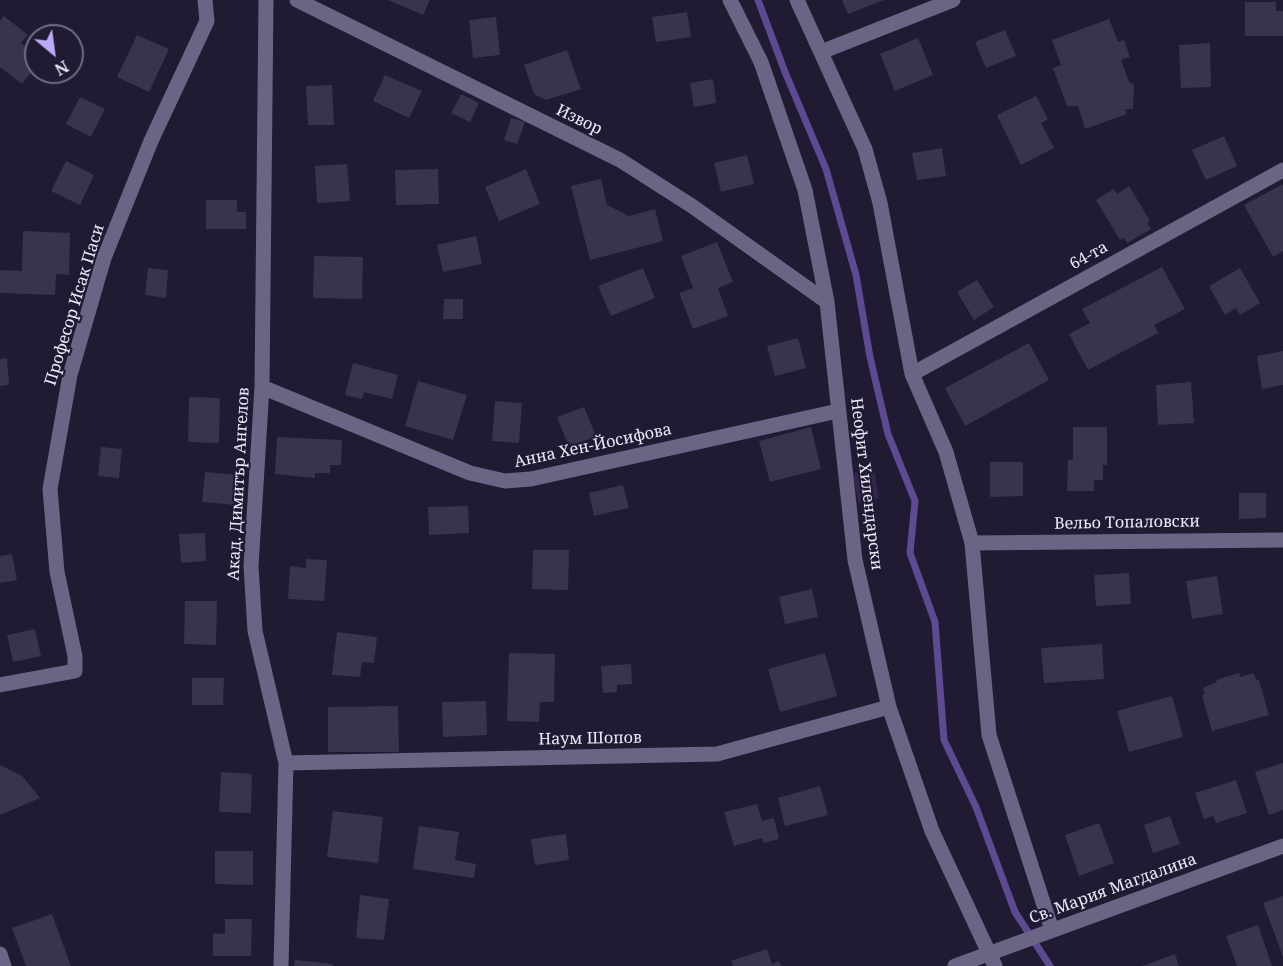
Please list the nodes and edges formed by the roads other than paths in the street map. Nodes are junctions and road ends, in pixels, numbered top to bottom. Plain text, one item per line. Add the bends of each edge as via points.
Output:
1 (205, 0) edge
2 (266, 0) edge
3 (297, 0) edge
4 (730, 0) edge
5 (797, 0) edge
6 (953, 0) edge
7 (821, 52) junction
8 (1283, 170) edge
9 (827, 302) junction
10 (912, 374) junction
11 (262, 387) junction
12 (838, 411) junction
13 (1283, 540) edge
14 (972, 543) junction
15 (0, 685) edge
16 (889, 707) junction
17 (286, 762) junction
18 (1283, 846) edge
19 (1052, 930) junction
20 (0, 954) edge
21 (992, 960) edge
22 (4, 966) edge
23 (281, 966) edge
24 (955, 966) edge

1 - 15 street, Професор Исак Паси via 207,21 151,141 104,258 70,375 50,489 57,572 75,672
2 - 11 street, Акад. Димитър Ангелов
3 - 9 street, Извор via 620,160
4 - 9 street, Неофит Хилендарски via 761,62 805,190
5 - 7 street
6 - 7 street
7 - 10 street via 865,149 880,203
8 - 10 street, 64-та
9 - 12 street, Неофит Хилендарски
10 - 14 street via 946,452
11 - 12 street, Анна Хен-Йосифова via 470,473 505,482
11 - 17 street, Акад. Димитър Ангелов via 251,566 255,631
12 - 16 street, Неофит Хилендарски via 855,560
13 - 14 street, Вельо Топаловски
14 - 19 street via 990,735
16 - 17 street, Наум Шопов via 717,754
16 - 21 street, Неофит Хилендарски via 932,831
17 - 23 street, Акад. Димитър Ангелов
18 - 19 street, Св. Мария Магдалина
19 - 21 street, Св. Мария Магдалина
20 - 22 street
21 - 24 street, Св. Мария Магдалина

